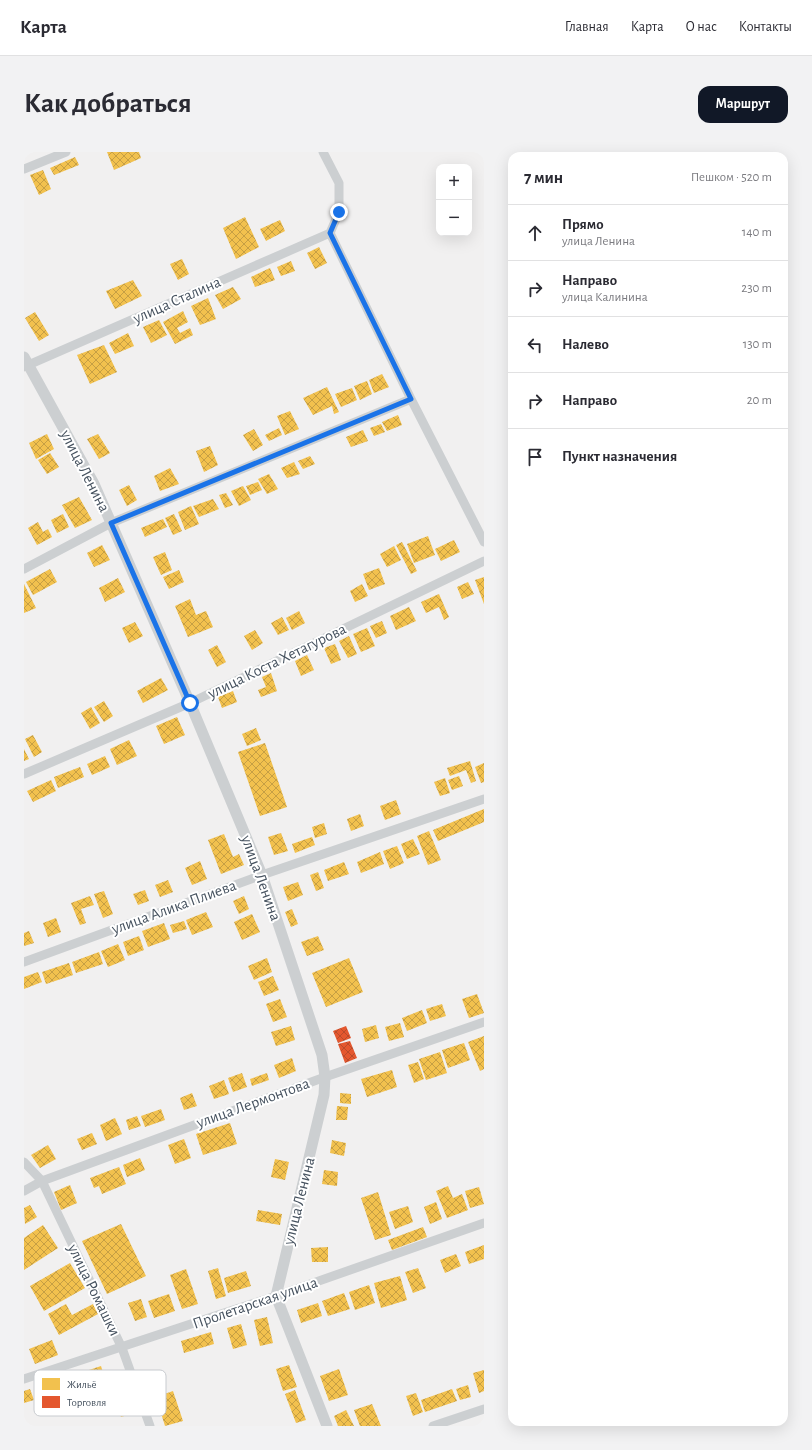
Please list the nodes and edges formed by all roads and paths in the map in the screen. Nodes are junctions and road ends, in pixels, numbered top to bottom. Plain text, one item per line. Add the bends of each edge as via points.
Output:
1 (66, 152) edge
2 (323, 152) edge
3 (24, 169) edge
4 (330, 233) junction
5 (26, 363) edge
6 (411, 399) junction
7 (111, 523) junction
8 (484, 542) edge
9 (484, 561) edge
10 (24, 569) edge
11 (190, 703) junction
12 (24, 774) edge
13 (484, 798) edge
14 (262, 875) junction
15 (24, 962) edge
16 (484, 1022) edge
17 (325, 1077) junction
18 (24, 1162) edge
19 (42, 1181) junction
20 (24, 1191) edge
21 (484, 1223) edge
22 (276, 1296) junction
23 (122, 1348) junction
24 (52, 1370) edge
25 (130, 1370) edge
26 (34, 1376) edge
27 (24, 1379) edge
28 (484, 1409) edge
29 (146, 1416) edge
30 (150, 1426) edge
31 (327, 1426) edge
32 (433, 1426) edge

1 - 3 street
2 - 4 street via 340,183 339,212
4 - 5 street, улица Сталина
4 - 6 street
5 - 7 street, улица Ленина via 94,484
6 - 7 street
6 - 8 street
7 - 10 street
7 - 11 street, улица Ленина
9 - 11 street, улица Коста Хетагурова
11 - 12 street, улица Коста Хетагурова
11 - 14 street, улица Ленина
13 - 14 street, улица Алика Плиева
14 - 15 street, улица Алика Плиева
14 - 17 street, улица Ленина via 322,1055
16 - 17 street, улица Лермонтова
17 - 19 street, улица Лермонтова
17 - 22 street, улица Ленина via 321,1111
18 - 19 street, улица Ромашки
19 - 20 street, улица Лермонтова
19 - 23 street, улица Ромашки
21 - 22 street, Пролетарская улица
22 - 23 street, Пролетарская улица
22 - 31 street
23 - 24 street, Пролетарская улица
23 - 25 street, улица Ромашки
26 - 27 street, Пролетарская улица
28 - 32 street
29 - 30 street, улица Ромашки

